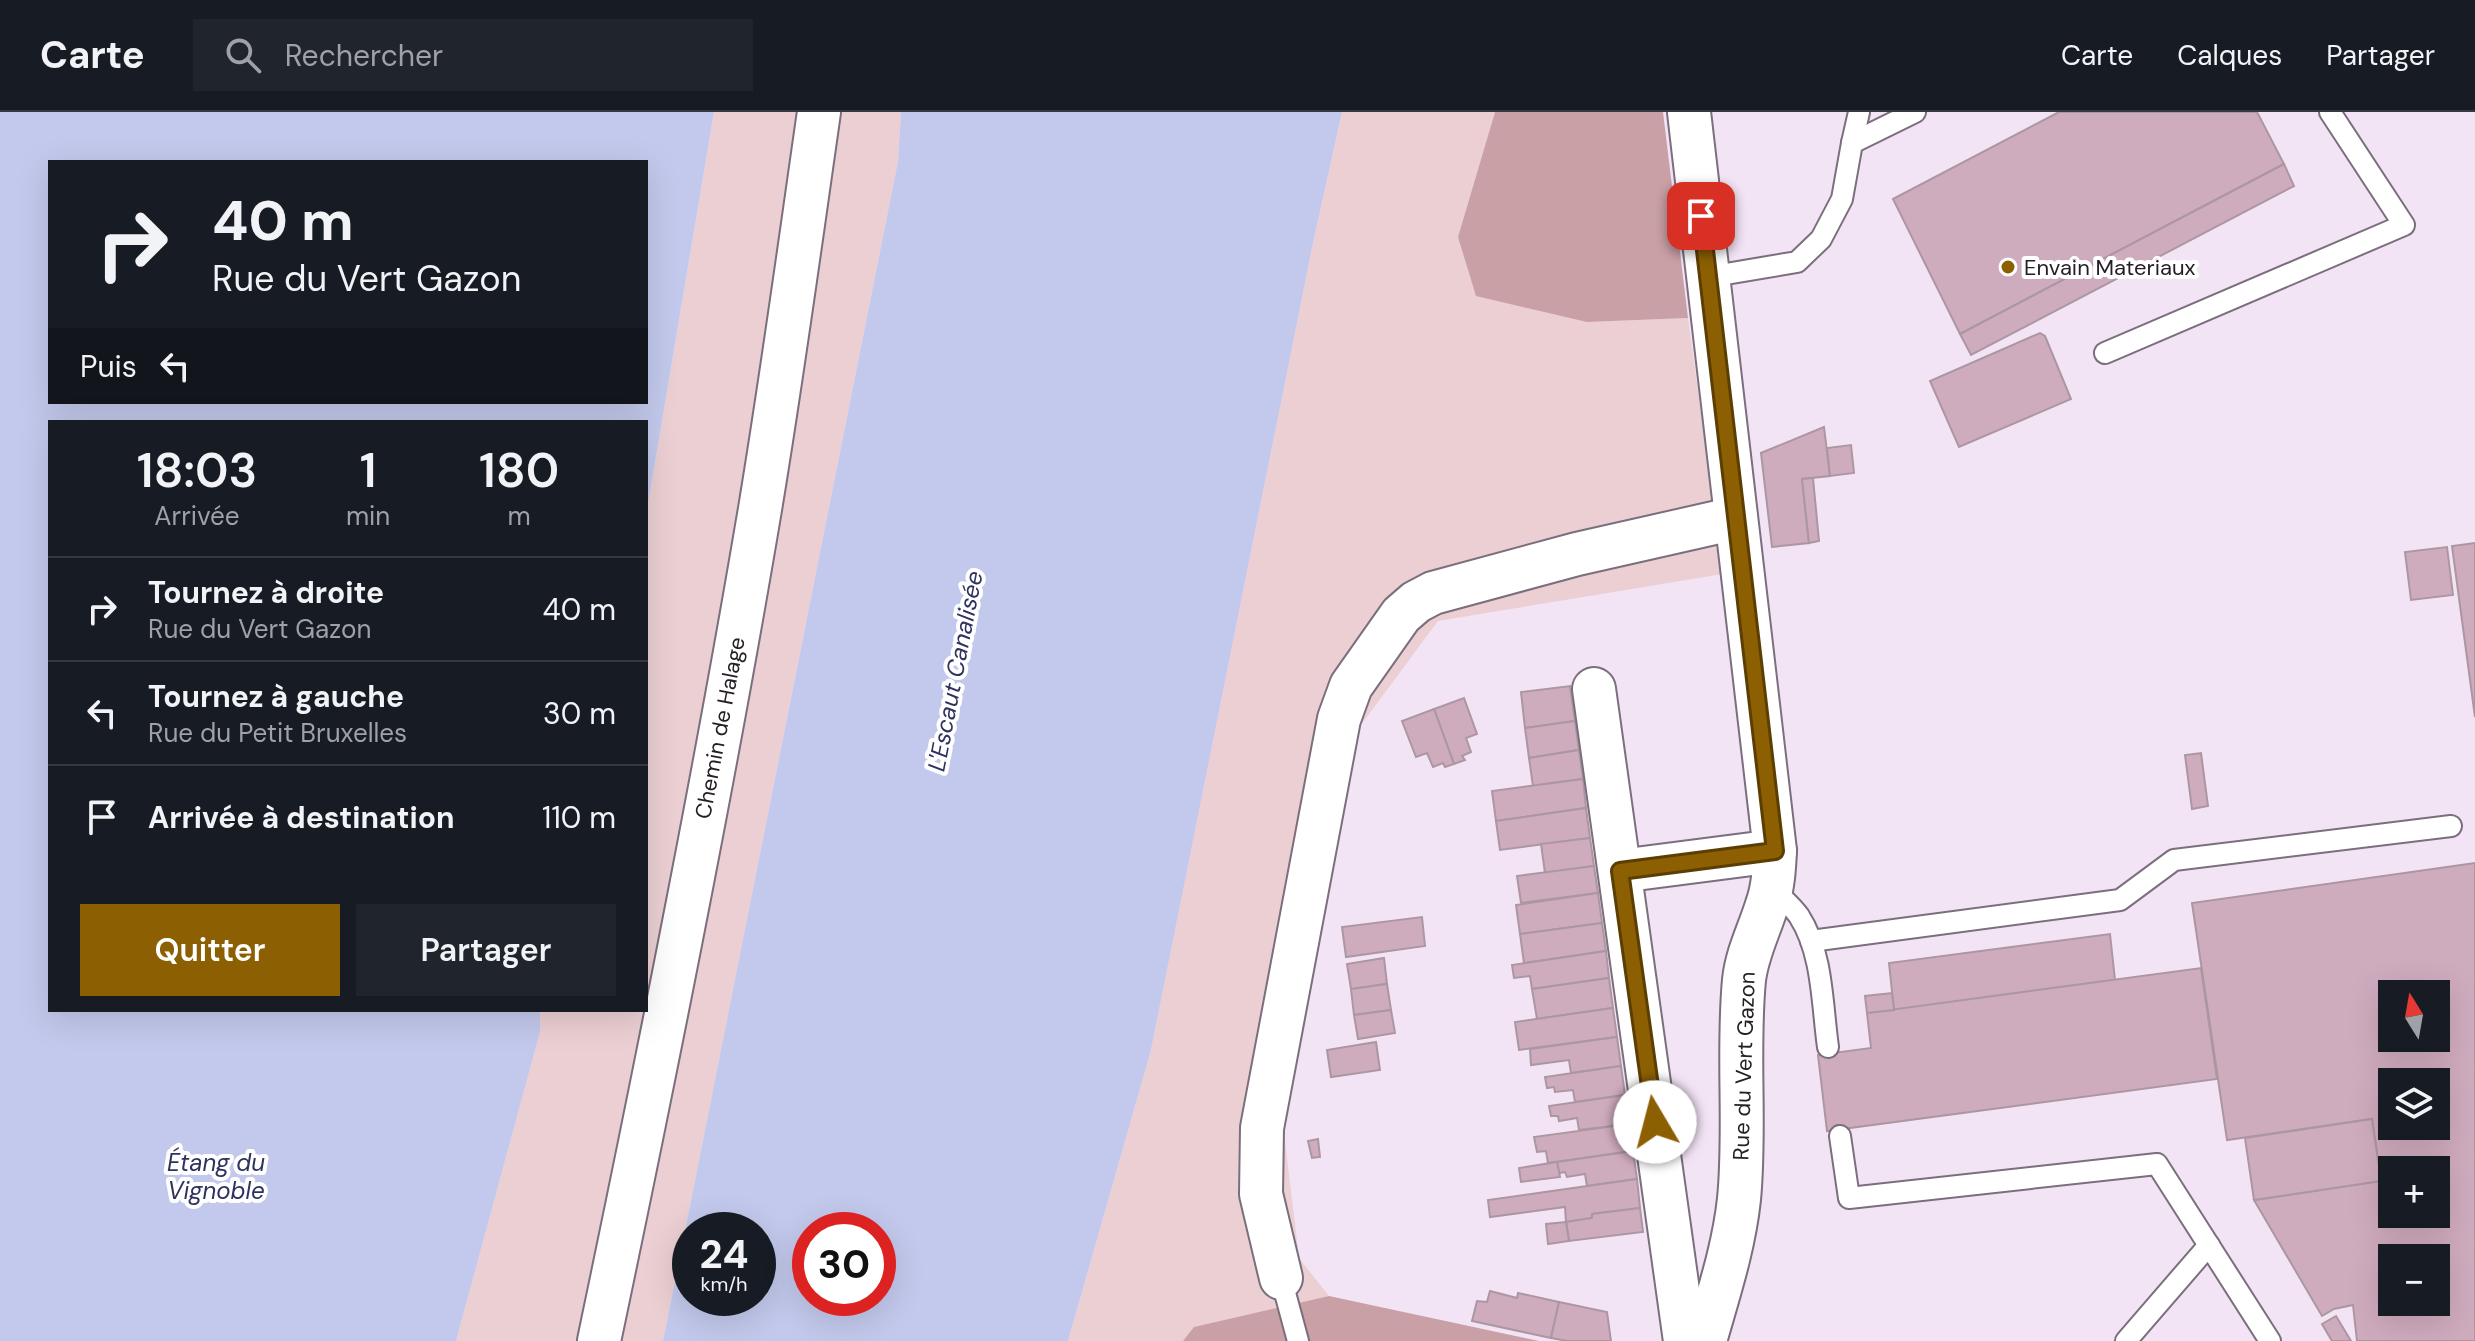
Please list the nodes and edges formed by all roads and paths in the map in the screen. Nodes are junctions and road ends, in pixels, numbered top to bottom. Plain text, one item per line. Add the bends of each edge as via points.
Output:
1 (819, 112) edge
2 (1689, 112) edge
3 (1859, 112) edge
4 (1915, 112) edge
5 (2330, 112) edge
6 (1852, 143) junction
7 (1708, 277) junction
8 (2105, 353) dead end
9 (1736, 518) junction
10 (1594, 689) dead end
11 (2451, 826) dead end
12 (1774, 870) junction
13 (1620, 871) junction
14 (1811, 941) junction
15 (1828, 1047) dead end
16 (1840, 1136) dead end
17 (2209, 1245) junction
18 (1281, 1278) joint
19 (599, 1341) edge
20 (1298, 1341) edge
21 (1685, 1341) edge
22 (1705, 1341) edge
23 (2126, 1341) edge
24 (2270, 1341) edge

1 - 19 street, Chemin de Halage via 735,653
2 - 7 street
3 - 6 lane
4 - 6 lane
5 - 8 lane via 2404,225
6 - 7 lane via 1842,199 1821,239 1797,262
7 - 9 street
9 - 12 street
9 - 18 street via 1433,593 1401,615 1351,686 1262,1128 1261,1194
10 - 13 street
11 - 14 lane via 2174,860 2120,900
12 - 13 street
12 - 14 lane
12 - 22 street, Rue du Vert Gazon via 1748,953 1742,1005 1739,1202
13 - 21 street
14 - 15 lane
16 - 17 lane via 1849,1198 2157,1164
17 - 23 lane
17 - 24 lane
18 - 20 lane

